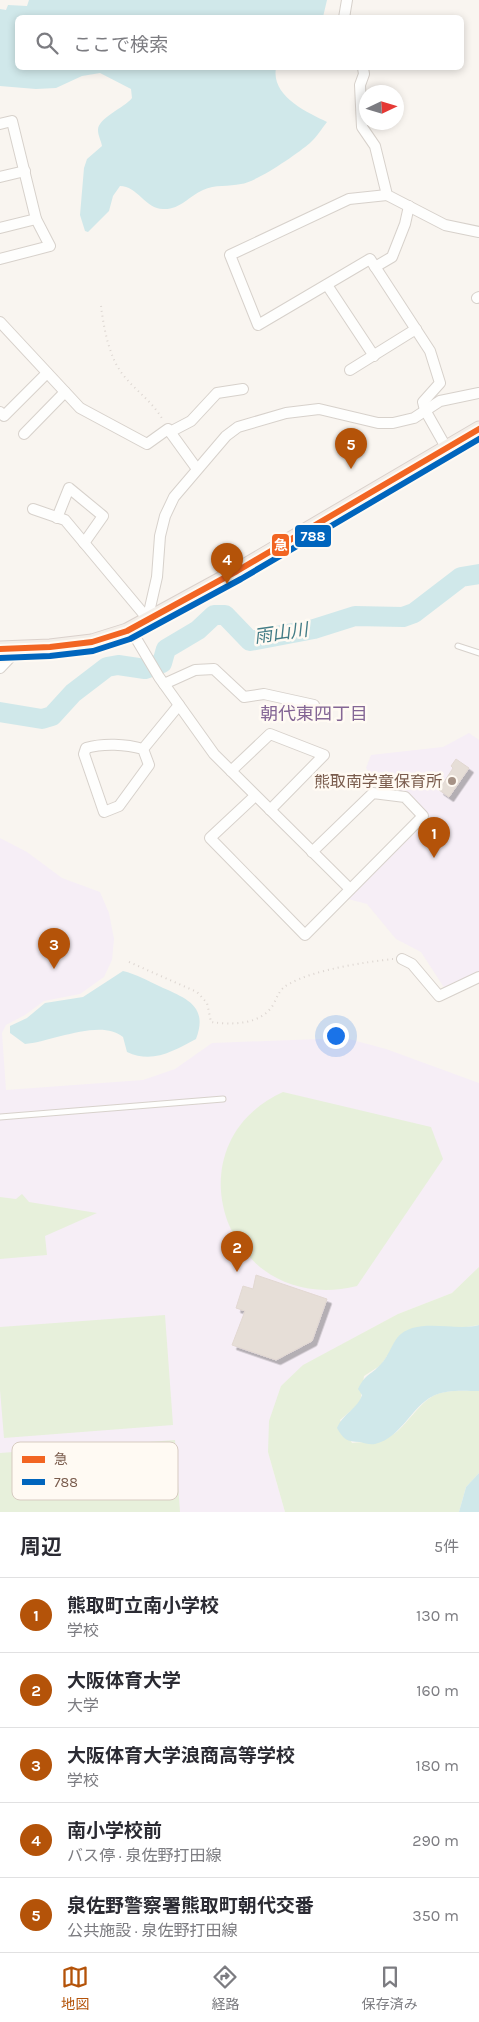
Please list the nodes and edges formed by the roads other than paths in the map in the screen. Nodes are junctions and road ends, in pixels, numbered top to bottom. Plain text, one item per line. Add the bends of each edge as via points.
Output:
1 (347, 0) edge
2 (344, 15) edge
3 (363, 70) edge
4 (0, 124) edge
5 (24, 171) junction
6 (0, 177) edge
7 (387, 195) junction
8 (409, 206) junction
9 (36, 219) junction
10 (0, 228) edge
11 (479, 232) edge
12 (0, 259) edge
13 (375, 266) junction
14 (327, 285) junction
15 (0, 322) edge
16 (416, 329) junction
17 (374, 356) junction
18 (350, 370) dead end
19 (47, 374) junction
20 (243, 388) dead end
21 (65, 392) junction
22 (479, 393) edge
23 (424, 410) junction
24 (0, 412) edge
25 (479, 429) edge
26 (169, 430) junction
27 (24, 434) dead end
28 (447, 449) junction
29 (197, 469) junction
30 (33, 509) dead end
31 (57, 518) junction
32 (84, 543) junction
33 (147, 620) junction
34 (131, 630) junction
35 (458, 646) dead end
36 (19, 648) junction
37 (0, 649) edge
38 (479, 653) edge
39 (0, 668) edge
40 (162, 680) junction
41 (314, 704) dead end
42 (179, 705) junction
43 (143, 748) junction
44 (231, 771) junction
45 (255, 796) junction
46 (270, 810) junction
47 (312, 852) junction
48 (350, 889) junction
49 (402, 959) road end
50 (479, 978) edge
51 (223, 1099) dead end
52 (0, 1117) edge

1 - 2 street
3 - 7 street via 360,85 362,127 375,146
4 - 5 street via 12,121
5 - 6 street
5 - 9 street
7 - 8 street
7 - 14 street via 349,199 230,255 258,326
8 - 11 street via 446,225
8 - 13 street via 392,256
9 - 10 street
9 - 12 street via 50,246
13 - 14 street via 370,259
13 - 16 street
14 - 17 street
15 - 19 street
16 - 17 street
16 - 23 street via 430,351 440,383 423,402
17 - 18 street
19 - 21 street
19 - 24 street via 4,416
20 - 26 street via 216,392 191,421
21 - 26 street via 80,408 148,444
21 - 27 street
22 - 23 street via 452,397
23 - 28 street
23 - 29 street via 414,418 393,423 319,409 286,413 238,427
25 - 28 main road
26 - 29 street
28 - 33 main road via 237,572
29 - 33 street via 174,496 165,516 157,577
30 - 31 street
31 - 32 street via 65,520
31 - 32 street via 69,488 103,516
32 - 33 street
33 - 34 main road
34 - 36 main road via 92,642
34 - 40 street
35 - 38 lane
36 - 37 main road
36 - 39 street
40 - 41 street via 195,670 214,669 244,697 264,694
40 - 42 street
42 - 43 street
42 - 44 street via 214,754
43 - 43 street via 149,765 119,806 104,812 84,754 86,748
44 - 45 street
44 - 46 street via 270,734 324,755
45 - 46 street
45 - 48 street via 210,838 305,935
46 - 47 street
47 - 48 street
47 - 48 street via 372,793 405,797 423,816
49 - 50 street via 412,964 439,996
51 - 52 lane

